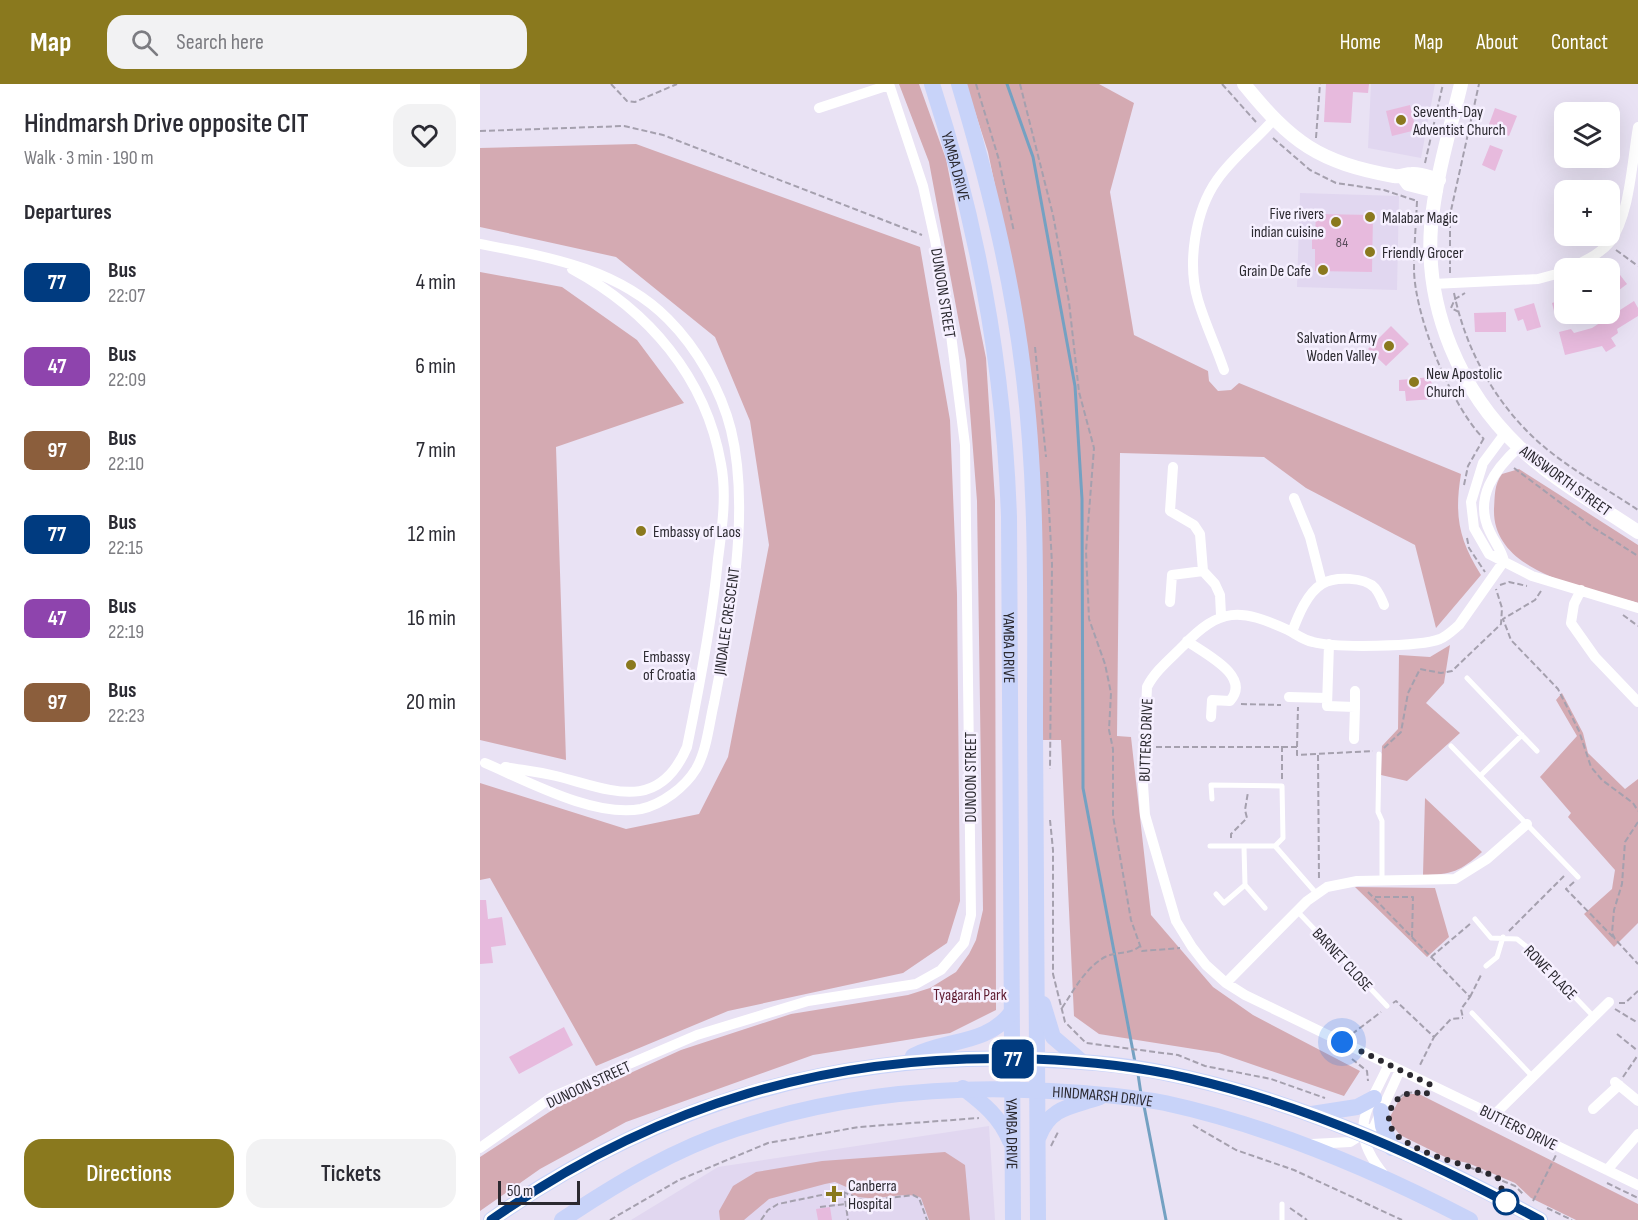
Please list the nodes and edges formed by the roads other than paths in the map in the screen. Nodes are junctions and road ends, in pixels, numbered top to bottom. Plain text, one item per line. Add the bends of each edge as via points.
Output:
1 (932, 84) edge
2 (958, 84) edge
3 (1244, 84) edge
4 (1461, 84) edge
5 (889, 85) edge
6 (819, 108) dead end
7 (1274, 119) junction
8 (1638, 127) edge
9 (1438, 186) junction
10 (480, 244) edge
11 (548, 257) junction
12 (1590, 258) edge
13 (1554, 275) edge
14 (1433, 284) junction
15 (1224, 370) dead end
16 (1506, 432) junction
17 (1519, 447) junction
18 (1173, 467) dead end
19 (1294, 498) dead end
20 (1638, 531) edge
21 (1504, 561) junction
22 (1203, 571) junction
23 (1322, 584) junction
24 (1581, 590) junction
25 (1170, 602) dead end
26 (1384, 605) dead end
27 (1638, 608) edge
28 (1221, 615) junction
29 (1292, 632) junction
30 (1187, 641) junction
31 (1329, 644) junction
32 (1467, 678) dead end
33 (1355, 691) dead end
34 (1294, 697) road end
35 (1327, 698) junction
36 (1638, 702) edge
37 (1355, 707) junction
38 (1211, 717) dead end
39 (1522, 735) junction
40 (1354, 739) dead end
41 (1451, 746) dead end
42 (1537, 751) dead end
43 (1379, 754) dead end
44 (482, 763) edge
45 (1480, 776) junction
46 (1212, 799) dead end
47 (1527, 824) junction
48 (1210, 846) dead end
49 (1275, 846) junction
50 (1244, 847) junction
51 (1578, 877) road end
52 (1382, 880) junction
53 (1245, 885) junction
54 (1318, 893) junction
55 (1216, 894) dead end
56 (1265, 908) dead end
57 (1298, 912) junction
58 (1475, 919) road end
59 (1503, 937) junction
60 (1486, 966) road end
61 (1036, 974) junction
62 (1226, 983) junction
63 (1608, 1003) road end
64 (1388, 1006) road end
65 (1011, 1012) junction
66 (1472, 1013) road end
67 (1594, 1017) junction
68 (1011, 1059) junction
69 (1036, 1060) junction
70 (1081, 1061) junction
71 (902, 1062) junction
72 (1389, 1064) junction
73 (1400, 1070) junction
74 (1533, 1077) junction
75 (963, 1088) junction
76 (1011, 1088) junction
77 (1036, 1090) junction
78 (1114, 1095) junction
79 (1379, 1098) junction
80 (1638, 1101) edge
81 (1593, 1109) dead end
82 (1308, 1114) junction
83 (1494, 1115) junction
84 (1638, 1134) edge
85 (1362, 1135) junction
86 (1038, 1140) junction
87 (1303, 1145) junction
88 (480, 1148) edge
89 (1392, 1148) junction
90 (1014, 1154) junction
91 (1606, 1170) junction
92 (1389, 1180) junction
93 (1638, 1185) edge
94 (1282, 1204) road end
95 (1541, 1213) edge
96 (491, 1220) edge
97 (562, 1220) edge
98 (1013, 1220) edge
99 (1038, 1220) edge
100 (1282, 1220) edge
101 (1470, 1220) edge

1 - 65 main road, YAMBA DRIVE via 982,271 1005,442 1009,529
2 - 61 main road, YAMBA DRIVE via 1003,249 1023,368 1030,447 1034,510
3 - 7 street
4 - 9 street, AINSWORTH STREET
5 - 6 street
5 - 88 street, DUNOON STREET via 923,186 935,240 965,445 971,915 964,943 941,970 916,984 808,1001 697,1035 552,1096
7 - 9 street via 1315,153 1403,177 1408,183
7 - 15 street via 1216,180 1205,201 1196,238 1197,298
8 - 12 street via 1622,216 1608,244
9 - 14 street, AINSWORTH STREET via 1431,228
10 - 11 street, JINDALEE CRESCENT
11 - 44 street, JINDALEE CRESCENT via 599,284 631,308 681,363 701,398 722,466 722,527 714,596 687,747 669,775 639,792 608,792 555,776
11 - 44 street, JINDALEE CRESCENT via 603,274 639,296 675,328 717,392 731,429 740,501 731,598 704,750 683,785 664,800 642,808 607,809
13 - 14 street via 1538,279
14 - 16 street, AINSWORTH STREET via 1444,333 1460,370 1481,406
16 - 17 street, AINSWORTH STREET
16 - 21 street via 1483,464 1471,502 1471,517 1479,541 1489,554
17 - 20 street, AINSWORTH STREET
17 - 21 street via 1497,468 1484,501 1485,518
18 - 22 street via 1170,511 1194,525 1200,534
19 - 23 street via 1314,548
21 - 24 street via 1532,576
21 - 31 street via 1458,625 1440,639 1415,644
22 - 25 street via 1172,575
22 - 28 street via 1220,595
23 - 26 street via 1359,580 1375,588
23 - 29 street via 1299,614
24 - 27 street
24 - 36 street via 1571,623 1595,657
28 - 29 street via 1259,618
28 - 30 street, BUTTERS DRIVE
29 - 31 street via 1313,642
30 - 38 street via 1234,677 1237,686 1230,701 1212,700
30 - 62 street, BUTTERS DRIVE via 1147,687 1144,804 1149,835 1176,921 1191,947
31 - 35 street
32 - 39 lane
33 - 37 street
34 - 35 street
35 - 37 street via 1327,706
37 - 40 street
39 - 42 lane
39 - 45 lane
41 - 45 lane
43 - 52 lane
45 - 47 lane
46 - 49 lane via 1211,784 1282,786 1283,838
47 - 51 lane
47 - 52 street via 1487,859 1455,879
48 - 50 lane
49 - 50 lane
49 - 54 lane
50 - 53 lane
52 - 54 street via 1327,887
53 - 55 lane via 1224,903
53 - 56 lane
54 - 57 street
57 - 62 street
57 - 64 lane, BARNET CLOSE
58 - 59 lane, ROWE PLACE via 1491,938
59 - 60 lane, ROWE PLACE via 1497,957
59 - 67 lane, ROWE PLACE via 1517,939 1527,947
61 - 69 main road, YAMBA DRIVE
61 - 70 main road via 1048,1027
62 - 72 street, BUTTERS DRIVE
63 - 67 street
65 - 68 main road, YAMBA DRIVE
65 - 71 main road via 985,1033
66 - 74 lane
67 - 74 street
68 - 69 main road, HINDMARSH DRIVE
68 - 71 main road, HINDMARSH DRIVE
68 - 76 main road, YAMBA DRIVE
69 - 70 main road, HINDMARSH DRIVE
69 - 77 main road, YAMBA DRIVE
70 - 82 main road, HINDMARSH DRIVE via 1158,1071
71 - 96 main road, HINDMARSH DRIVE via 809,1076 724,1099 625,1140 557,1177
72 - 73 street, BUTTERS DRIVE
72 - 79 street
73 - 79 street
73 - 83 street, BUTTERS DRIVE
74 - 83 street
75 - 76 main road, HINDMARSH DRIVE
75 - 90 main road via 1003,1124
75 - 97 main road, HINDMARSH DRIVE via 830,1103 735,1129 639,1171
76 - 77 main road, HINDMARSH DRIVE
76 - 90 main road, YAMBA DRIVE
77 - 78 main road, HINDMARSH DRIVE
77 - 86 main road, YAMBA DRIVE
78 - 86 main road via 1055,1113 1045,1121
78 - 87 main road, HINDMARSH DRIVE via 1244,1124
79 - 82 main road via 1357,1107
79 - 85 street via 1374,1127
79 - 89 main road via 1383,1126
80 - 81 street via 1617,1083
82 - 85 main road, HINDMARSH DRIVE
83 - 91 street, BUTTERS DRIVE
84 - 91 street
85 - 87 street via 1350,1142
85 - 89 main road, HINDMARSH DRIVE
85 - 92 street via 1374,1162
86 - 99 main road, YAMBA DRIVE
87 - 92 main road, HINDMARSH DRIVE
89 - 95 main road, HINDMARSH DRIVE
90 - 98 main road, YAMBA DRIVE
91 - 93 street, BUTTERS DRIVE
92 - 101 main road, HINDMARSH DRIVE
94 - 100 lane

